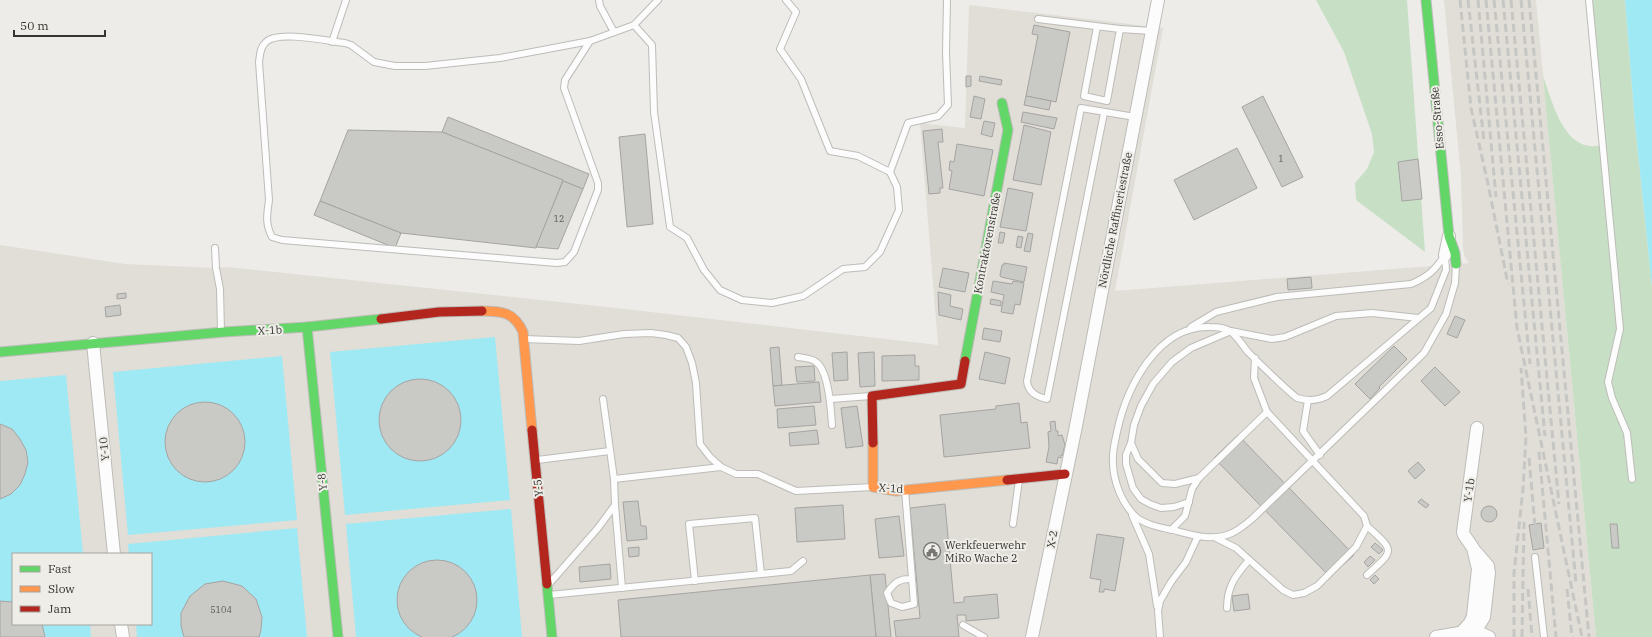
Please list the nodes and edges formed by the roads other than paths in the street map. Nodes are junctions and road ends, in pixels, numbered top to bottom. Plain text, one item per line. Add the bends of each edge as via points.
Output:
1 (346, 0) edge
2 (599, 0) edge
3 (658, 0) edge
4 (786, 0) edge
5 (946, 0) edge
6 (1158, 0) edge
7 (1426, 0) edge
8 (1589, 0) edge
9 (1038, 19) dead end
10 (634, 25) junction
11 (1097, 26) junction
12 (1120, 29) junction
13 (1152, 31) junction
14 (614, 32) junction
15 (590, 41) junction
16 (332, 42) junction
17 (1002, 103) dead end
18 (1104, 113) junction
19 (1135, 117) junction
20 (890, 172) junction
21 (1449, 236) junction
22 (215, 248) dead end
23 (1445, 254) junction
24 (1456, 264) joint
25 (1418, 318) junction
26 (307, 327) junction
27 (1185, 330) junction
28 (1230, 331) junction
29 (222, 332) junction
30 (524, 339) junction
31 (93, 343) junction
32 (0, 352) edge
33 (798, 357) dead end
34 (1255, 358) junction
35 (872, 396) junction
36 (603, 399) dead end
37 (831, 399) junction
38 (1308, 400) junction
39 (1267, 412) junction
40 (832, 425) dead end
41 (1477, 428) dead end
42 (1072, 441) joint
43 (1131, 443) junction
44 (610, 451) junction
45 (1320, 455) junction
46 (535, 460) junction
47 (1312, 462) junction
48 (722, 467) junction
49 (1065, 474) junction
50 (1199, 478) junction
51 (614, 479) junction
52 (1020, 479) junction
53 (1632, 479) dead end
54 (873, 487) junction
55 (905, 490) junction
56 (1189, 502) junction
57 (615, 506) junction
58 (1128, 506) junction
59 (1013, 524) dead end
60 (1367, 526) junction
61 (1171, 530) junction
62 (1198, 536) junction
63 (1216, 538) junction
64 (114, 553) edge
65 (1535, 557) dead end
66 (1249, 560) junction
67 (803, 561) dead end
68 (761, 574) junction
69 (1367, 575) dead end
70 (912, 578) junction
71 (695, 581) junction
72 (622, 588) junction
73 (547, 591) junction
74 (1227, 608) dead end
75 (1158, 611) junction
76 (121, 625) edge
77 (963, 625) dead end
78 (1467, 632) junction
79 (123, 637) edge
80 (338, 637) edge
81 (552, 637) edge
82 (984, 637) edge
83 (1032, 637) edge
84 (1160, 637) edge
85 (1436, 637) edge
86 (1489, 637) edge
87 (1544, 637) edge

1 - 16 lane
2 - 14 lane
3 - 10 lane
4 - 20 lane via 796,12 780,50 801,79 830,151 858,156
5 - 20 lane via 948,105 938,116 908,123
6 - 13 street, Nördliche Raffineriestraße
7 - 21 street, Esso-Straße
8 - 53 lane via 1620,329 1608,382 1627,433
9 - 11 lane
10 - 14 lane
10 - 20 lane via 652,45 654,112 670,227 687,238 704,270 720,290 742,300 772,303 803,296 843,269 865,267 880,252 899,210 896,187
11 - 12 lane
11 - 12 lane via 1084,96 1107,101
12 - 13 lane
13 - 19 street, Nördliche Raffineriestraße
14 - 15 lane
15 - 16 lane via 500,58 425,66 395,66 374,62 351,45
15 - 16 lane via 565,80 564,88 598,182 598,190 574,252 565,262 557,263 282,240 272,237 266,220 269,200 260,51 266,42 275,37
17 - 35 street, Kontraktorenstraße via 1008,130 961,384
18 - 18 lane via 1081,108 1027,381 1030,391 1042,398 1047,399
18 - 19 lane
19 - 42 street, Nördliche Raffineriestraße
21 - 23 street, Esso-Straße
21 - 24 street, Esso-Straße
22 - 29 lane
23 - 25 lane via 1446,270 1435,300 1431,308
23 - 27 lane via 1424,279 1411,284 1277,297 1216,312
24 - 45 lane via 1455,283 1446,314 1424,353
25 - 28 lane via 1372,313 1336,316 1285,337 1272,339
25 - 38 lane via 1327,396
26 - 29 street, X-1b
26 - 30 street, X-1b via 439,312 501,311 518,321
26 - 80 street, Y-8
27 - 28 lane via 1213,327
27 - 58 lane via 1165,343 1146,365 1121,413 1112,463 1118,487
28 - 34 lane
28 - 43 lane via 1191,348 1172,362 1153,384 1141,406
29 - 31 street, X-1b
30 - 46 street, Y-5
30 - 48 lane via 579,341 651,333 678,338 686,347 692,363 696,383 700,444
31 - 32 street, X-1b
31 - 64 street, Y-10
33 - 37 lane via 815,361 822,367
34 - 38 lane via 1293,395
34 - 39 lane via 1254,378
35 - 37 lane
35 - 54 street, X-1d
36 - 44 lane
37 - 40 lane
38 - 45 lane via 1303,431
39 - 47 lane
39 - 50 lane
41 - 78 street, Y-1b via 1463,532 1473,548 1478,569 1472,616
42 - 49 street, X-2
43 - 50 lane via 1138,459 1162,483 1174,484
43 - 56 lane via 1126,455 1126,464 1133,488 1141,498 1162,508
44 - 46 lane
44 - 51 lane
45 - 47 lane
46 - 73 street, Y-5
47 - 60 lane via 1364,516
47 - 63 lane via 1252,519 1232,533
48 - 51 lane
48 - 54 lane via 736,474 758,474 796,491
49 - 52 street, X-1d
49 - 83 street, X-2
50 - 56 lane via 1192,489
51 - 57 lane
52 - 55 street, X-1d
52 - 59 lane
54 - 55 street, X-1d
55 - 70 lane
56 - 61 lane via 1185,516
57 - 72 lane
57 - 73 lane
58 - 61 lane via 1136,517
58 - 75 lane via 1149,554
60 - 66 lane via 1356,546 1317,586 1304,593 1293,595 1283,590
60 - 69 lane via 1389,548 1385,560
61 - 62 lane
62 - 63 lane
62 - 75 lane via 1186,562 1164,592
63 - 66 lane via 1236,548
65 - 87 lane
66 - 74 lane via 1232,582 1227,596
67 - 68 lane via 791,571
68 - 71 lane
68 - 71 lane via 755,518 689,524
70 - 70 lane via 914,604 902,607 892,603 887,593 894,583 904,578
71 - 72 lane
72 - 73 lane
73 - 81 street, Y-5
75 - 84 lane
76 - 79 street
77 - 82 lane
78 - 85 street
78 - 86 street via 1478,632

